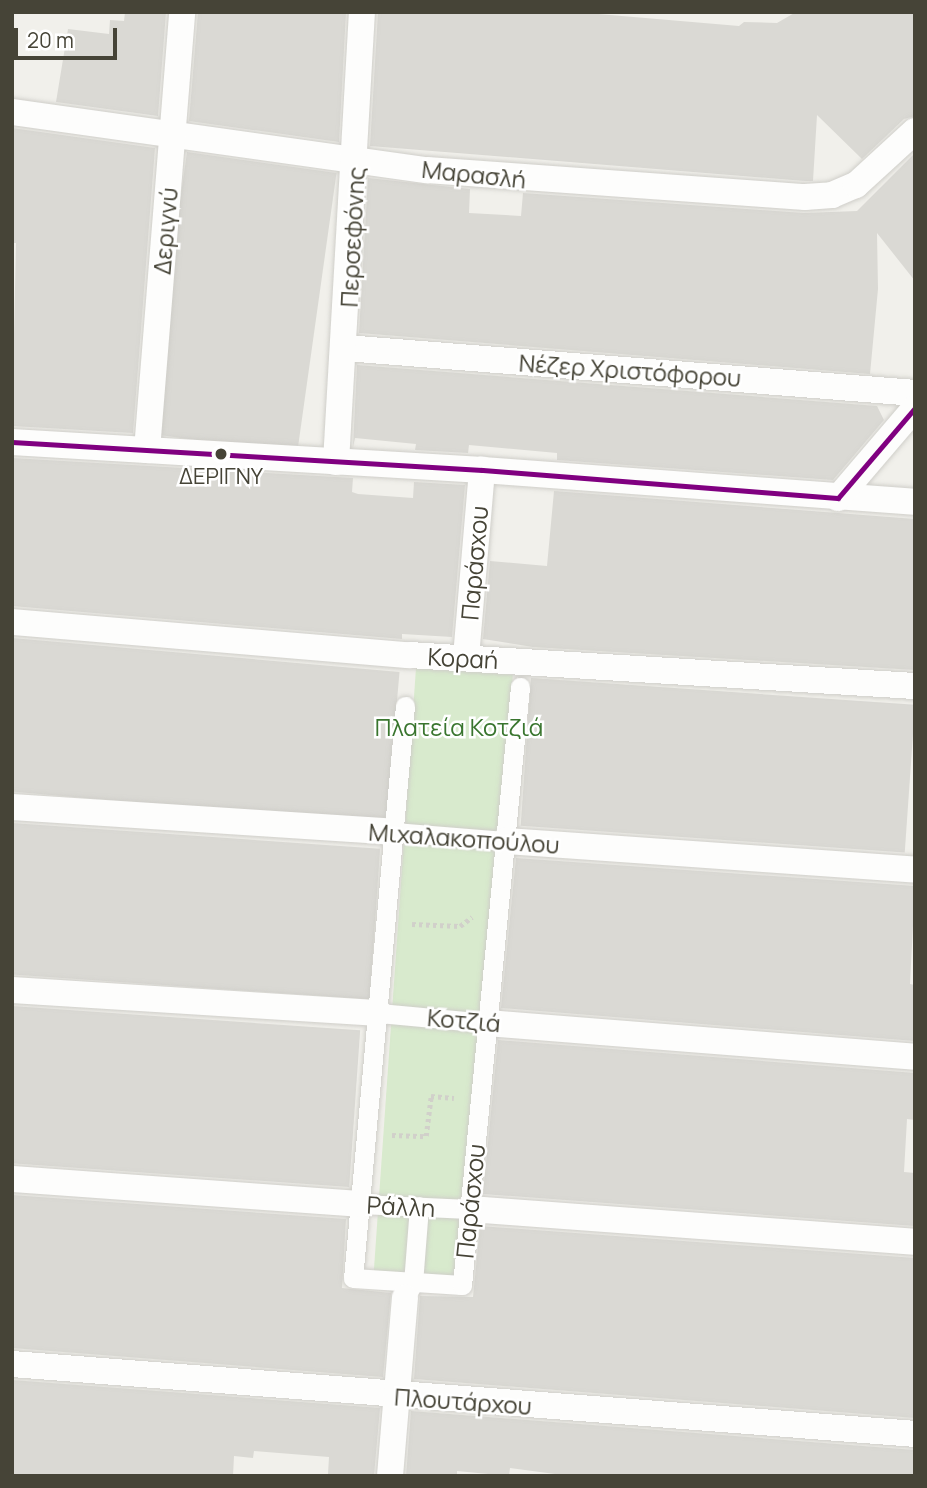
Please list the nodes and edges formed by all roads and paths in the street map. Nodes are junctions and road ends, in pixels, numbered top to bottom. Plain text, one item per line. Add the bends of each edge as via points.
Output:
1 (182, 12) edge
2 (362, 12) edge
3 (12, 112) edge
4 (915, 131) edge
5 (173, 134) junction
6 (356, 158) junction
7 (345, 348) junction
8 (915, 393) edge
9 (915, 408) edge
10 (12, 442) edge
11 (147, 450) junction
12 (337, 462) junction
13 (482, 470) junction
14 (838, 498) junction
15 (915, 502) edge
16 (12, 622) edge
17 (466, 657) junction
18 (915, 686) edge
19 (520, 687) dead end
20 (405, 706) dead end
21 (12, 807) edge
22 (394, 832) junction
23 (505, 841) junction
24 (915, 870) edge
25 (497, 917) junction
26 (403, 923) dead end
27 (12, 990) edge
28 (379, 1013) junction
29 (487, 1023) junction
30 (915, 1057) edge
31 (480, 1099) junction
32 (367, 1134) junction
33 (12, 1179) edge
34 (360, 1204) junction
35 (419, 1206) junction
36 (469, 1209) junction
37 (915, 1242) edge
38 (409, 1290) junction
39 (12, 1364) edge
40 (397, 1396) junction
41 (915, 1434) edge
42 (390, 1476) edge

1 - 5 street, Δεριγνύ
2 - 6 street, Περσεφόνης
3 - 5 street, Μαρασλή
4 - 6 street, Μαρασλή via 856,185 832,195 805,197 573,184
5 - 6 street, Μαρασλή
5 - 11 street, Δεριγνύ
6 - 7 street, Περσεφόνης
7 - 8 street, Nέζερ Χριστόφορου
7 - 12 street, Περσεφόνης
9 - 14 street
10 - 11 street
11 - 12 street
12 - 13 street
13 - 14 street
13 - 17 street, Παράσχου
14 - 15 street
16 - 17 street, Κοραή
17 - 18 street, Κοραή
19 - 23 street, Παράσχου
20 - 22 street, Παράσχου
21 - 22 street, Μιχαλακοπούλου
22 - 23 street, Μιχαλακοπούλου
22 - 28 street, Παράσχου
23 - 24 street, Μιχαλακοπούλου
23 - 25 street, Παράσχου
25 - 26 path via 469,917 460,926
25 - 29 street, Παράσχου
27 - 28 street, Κοτζιά
28 - 29 street, Κοτζιά
28 - 32 street, Παράσχου
29 - 30 street, Κοτζιά
29 - 31 street, Παράσχου
31 - 32 path via 431,1096 426,1136
31 - 36 street, Παράσχου
32 - 34 street, Παράσχου
33 - 34 street, Ράλλη
34 - 35 street, Ράλλη
34 - 38 street, Παράσχου via 353,1278
35 - 36 street, Ράλλη
35 - 38 street
36 - 37 street, Ράλλη
36 - 38 street, Παράσχου via 462,1285
38 - 40 street
39 - 40 street, Πλουτάρχου
40 - 41 street, Πλουτάρχου
40 - 42 street

